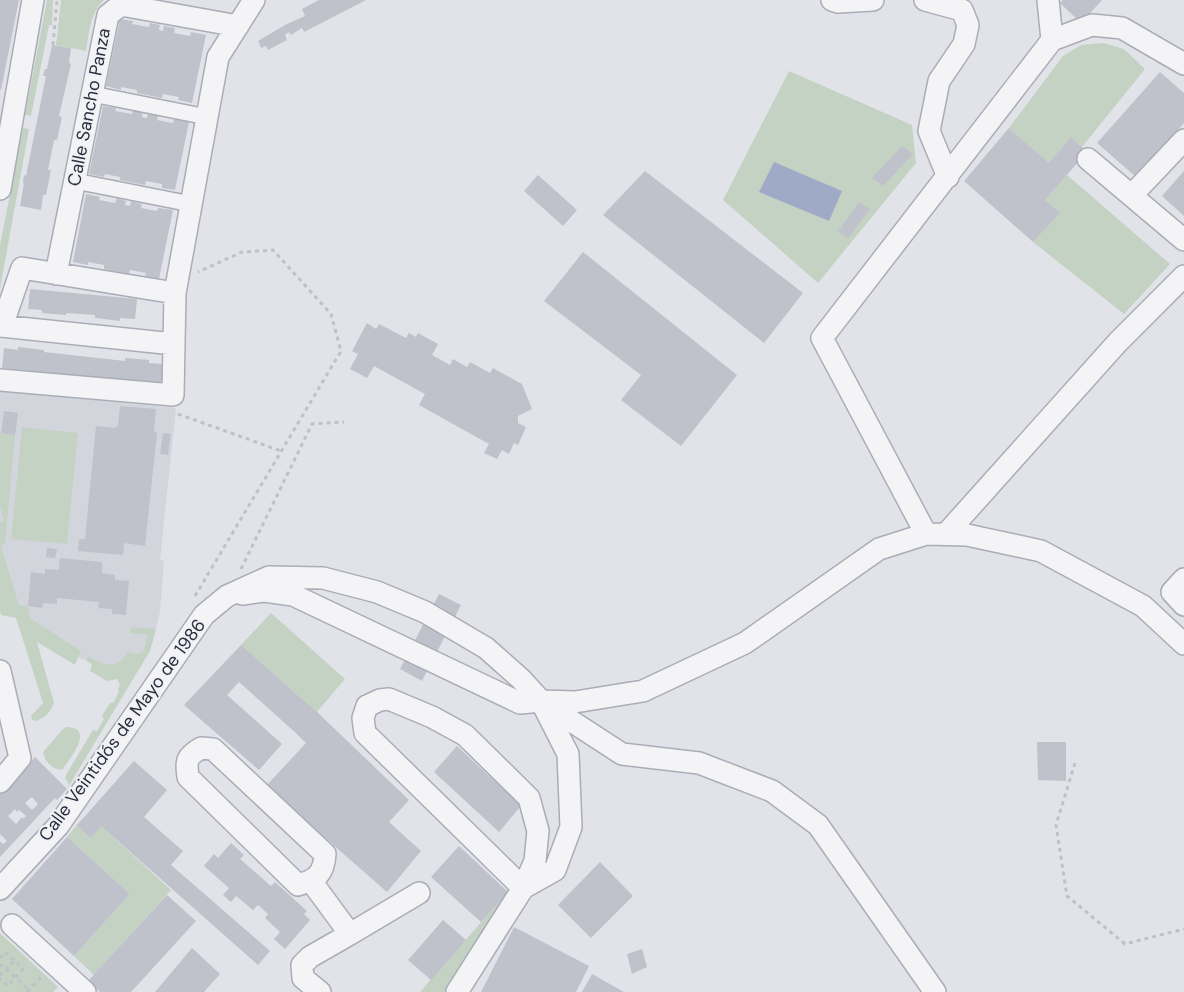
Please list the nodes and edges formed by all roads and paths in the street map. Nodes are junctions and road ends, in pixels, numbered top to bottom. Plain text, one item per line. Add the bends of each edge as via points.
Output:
1 (33, 0) edge
2 (57, 0) edge
3 (254, 0) edge
4 (832, 0) edge
5 (873, 0) edge
6 (926, 0) edge
7 (1048, 0) edge
8 (238, 26) junction
9 (1052, 40) junction
10 (53, 45) dead end
11 (1184, 64) edge
12 (92, 94) junction
13 (207, 117) junction
14 (6, 120) edge
15 (1184, 140) edge
16 (1088, 160) dead end
17 (948, 177) junction
18 (75, 181) junction
19 (0, 189) edge
20 (1132, 195) junction
21 (191, 204) junction
22 (1184, 240) edge
23 (56, 274) junction
24 (1184, 276) edge
25 (176, 287) junction
26 (1, 326) edge
27 (174, 344) junction
28 (0, 380) edge
29 (173, 395) junction
30 (344, 422) dead end
31 (281, 451) junction
32 (936, 534) junction
33 (1184, 579) edge
34 (227, 596) junction
35 (192, 600) dead end
36 (1184, 605) edge
37 (1184, 644) edge
38 (0, 671) edge
39 (541, 701) junction
40 (0, 751) edge
41 (20, 758) junction
42 (1075, 763) dead end
43 (0, 782) edge
44 (311, 881) junction
45 (522, 888) junction
46 (0, 889) edge
47 (419, 893) dead end
48 (12, 925) dead end
49 (1184, 929) edge
50 (350, 934) junction
51 (20, 954) dead end
52 (0, 958) edge
53 (14, 961) junction
54 (0, 964) edge
55 (6, 969) junction
56 (43, 975) dead end
57 (0, 978) edge
58 (15, 978) junction
59 (76, 989) edge
60 (28, 991) edge
61 (320, 992) edge
62 (457, 992) edge
63 (935, 992) edge

1 - 14 street
2 - 10 path
3 - 8 street
4 - 5 street
6 - 17 street via 962,10 968,25 964,44 939,81 929,131
7 - 9 street
8 - 12 street, Calle Sancho Panza via 121,5 108,15
8 - 13 street via 218,57
9 - 11 street via 1092,26 1122,28
9 - 17 street
12 - 13 street
12 - 18 street, Calle Sancho Panza
13 - 21 street
14 - 19 street
15 - 20 street
16 - 20 street
17 - 32 street via 822,338
18 - 21 street
18 - 23 street, Calle Sancho Panza
20 - 22 street
21 - 25 street
23 - 25 street
23 - 26 street via 22,268
24 - 32 street
25 - 27 street
25 - 31 path via 242,252 273,250 331,314 341,351
26 - 27 street
27 - 29 street
28 - 29 street
29 - 31 path via 179,405 178,415
30 - 34 path via 312,424
31 - 35 path
32 - 37 street via 966,535 1041,551 1143,606
32 - 39 street via 879,549 745,643 644,691 575,702
33 - 36 street via 1172,592
34 - 39 street via 264,591 293,595 520,703
34 - 39 street, Calle Veintidós de Mayo de 1986 via 268,577 323,578 377,592 425,612 486,648
34 - 46 street, Calle Veintidós de Mayo de 1986 via 204,615 58,826
38 - 41 street
39 - 45 street via 568,754 572,827 556,870
39 - 63 street via 622,754 699,763 780,796 818,825
40 - 41 street
41 - 43 street
42 - 49 path via 1056,825 1067,896 1125,944
44 - 44 street via 298,885 188,777 186,762 190,754 201,748 212,749 325,854 320,873
44 - 50 street
45 - 45 street via 365,733 363,718 367,706 389,699 432,716 465,735 529,798 538,831 535,861
45 - 62 street
47 - 50 street
48 - 59 street
50 - 61 street via 302,965 303,978
51 - 53 path
52 - 53 path via 5,952
53 - 55 path
53 - 58 path via 23,969
54 - 55 path
55 - 57 path
55 - 58 path
56 - 60 path
57 - 58 path via 8,986
58 - 60 path

